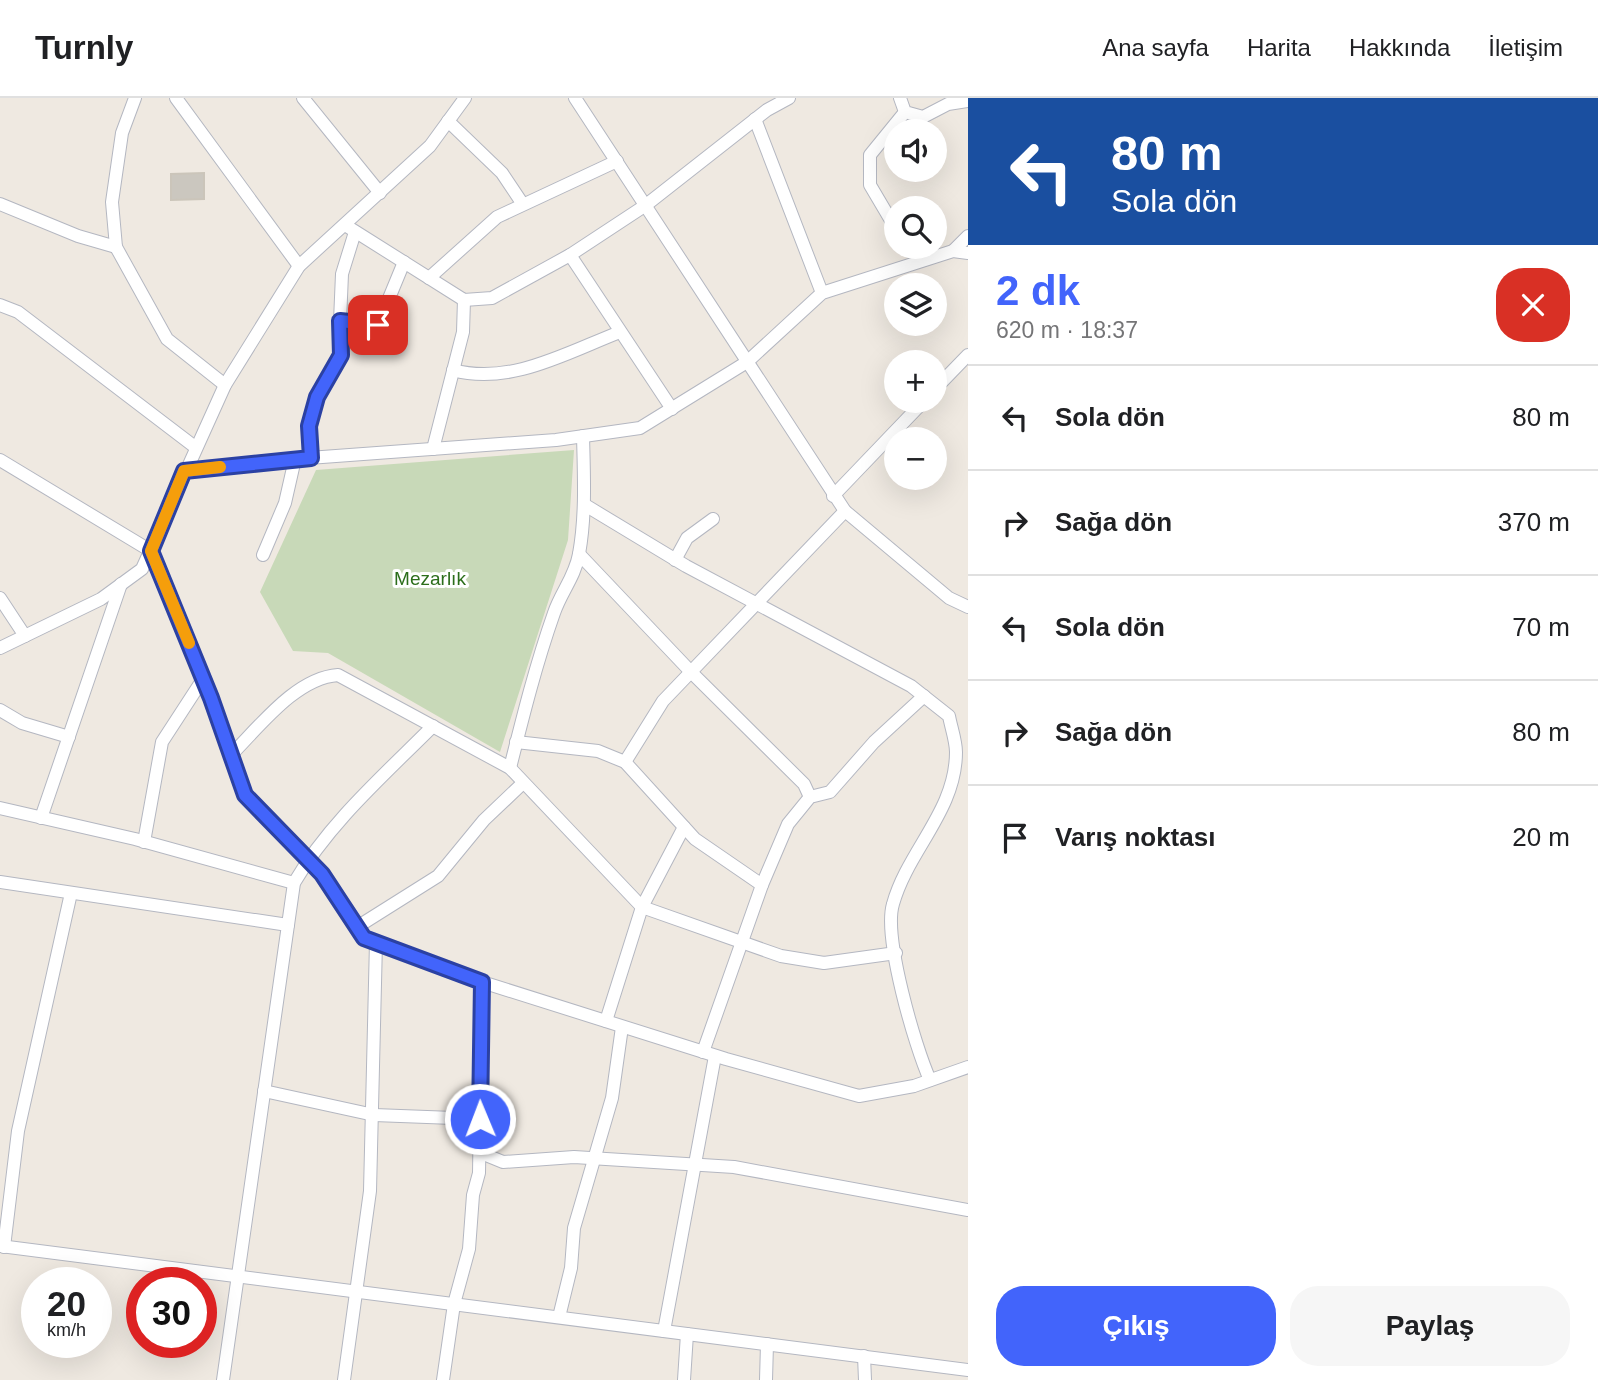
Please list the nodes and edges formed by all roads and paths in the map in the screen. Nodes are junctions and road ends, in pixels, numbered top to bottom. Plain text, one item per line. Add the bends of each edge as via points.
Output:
1 (135, 98) edge
2 (176, 98) edge
3 (303, 98) edge
4 (465, 98) edge
5 (575, 98) edge
6 (789, 98) edge
7 (900, 98) edge
8 (968, 101) edge
9 (764, 104) edge
10 (905, 112) junction
11 (755, 119) junction
12 (448, 121) junction
13 (617, 161) junction
14 (380, 193) junction
15 (522, 203) junction
16 (0, 204) edge
17 (646, 205) junction
18 (884, 209) edge
19 (350, 229) junction
20 (968, 236) edge
21 (117, 247) junction
22 (953, 251) junction
23 (947, 253) edge
24 (968, 253) edge
25 (570, 255) junction
26 (926, 259) edge
27 (404, 262) junction
28 (299, 266) junction
29 (429, 278) junction
30 (822, 293) junction
31 (464, 300) junction
32 (0, 305) edge
33 (340, 321) junction
34 (620, 332) junction
35 (968, 355) edge
36 (747, 362) junction
37 (453, 370) junction
38 (947, 377) edge
39 (225, 385) junction
40 (672, 408) junction
41 (913, 413) edge
42 (583, 436) junction
43 (195, 447) junction
44 (433, 449) junction
45 (311, 458) junction
46 (295, 459) junction
47 (0, 460) edge
48 (184, 471) junction
49 (834, 495) junction
50 (585, 505) junction
51 (845, 511) junction
52 (713, 519) dead end
53 (151, 551) junction
54 (579, 554) junction
55 (263, 555) dead end
56 (675, 560) junction
57 (121, 584) junction
58 (0, 598) edge
59 (759, 604) junction
60 (968, 607) edge
61 (25, 636) junction
62 (0, 648) edge
63 (691, 672) junction
64 (203, 679) junction
65 (924, 696) junction
66 (0, 710) edge
67 (433, 726) junction
68 (69, 737) junction
69 (516, 742) junction
70 (231, 755) junction
71 (625, 762) junction
72 (510, 768) junction
73 (523, 783) junction
74 (810, 797) junction
75 (0, 808) edge
76 (41, 818) junction
77 (684, 827) junction
78 (144, 842) junction
79 (307, 859) junction
80 (0, 882) edge
81 (294, 883) junction
82 (762, 885) junction
83 (71, 892) junction
84 (642, 907) junction
85 (288, 925) junction
86 (357, 927) junction
87 (376, 942) junction
88 (741, 942) junction
89 (896, 953) junction
90 (482, 982) junction
91 (606, 1021) junction
92 (622, 1027) junction
93 (709, 1054) junction
94 (968, 1067) edge
95 (930, 1080) junction
96 (264, 1091) junction
97 (374, 1115) junction
98 (480, 1119) junction
99 (481, 1153) junction
100 (594, 1158) junction
101 (693, 1165) junction
102 (968, 1210) edge
103 (2, 1247) edge
104 (237, 1276) junction
105 (356, 1292) junction
106 (454, 1304) junction
107 (559, 1317) junction
108 (664, 1331) junction
109 (687, 1334) junction
110 (767, 1344) junction
111 (864, 1356) junction
112 (968, 1370) edge
113 (223, 1380) edge
114 (344, 1380) edge
115 (443, 1380) edge
116 (684, 1380) edge
117 (766, 1380) edge
118 (865, 1380) edge

1 - 21 street via 121,133 112,202
2 - 28 street
3 - 14 street
4 - 12 street
5 - 13 street
6 - 9 street
7 - 10 street
8 - 10 street via 948,104 923,117
9 - 11 street
10 - 18 street via 870,156 870,185
11 - 17 street
11 - 30 street
12 - 14 street via 430,146
12 - 15 street via 502,173
13 - 15 street
13 - 17 street
14 - 19 street
15 - 29 street via 497,217
16 - 21 street
17 - 25 street
17 - 36 street
19 - 27 street
19 - 28 street
19 - 33 street
20 - 22 street
21 - 39 street via 167,339
22 - 23 street
22 - 24 street
25 - 31 street via 492,299
25 - 34 street
26 - 30 street
27 - 29 street
27 - 33 street via 378,325
28 - 39 street
29 - 31 street
30 - 36 street
31 - 37 street via 463,332
32 - 43 street via 18,312
33 - 45 street via 341,355 317,397 309,426
34 - 37 street via 509,373 475,376
34 - 40 street
35 - 38 street
36 - 40 street
36 - 49 street
37 - 44 street
39 - 43 street
40 - 42 street via 640,428
41 - 49 street
42 - 44 street
42 - 50 street
43 - 48 street
44 - 45 street
45 - 46 street
46 - 48 street
46 - 55 street via 285,503
47 - 53 street
48 - 53 street
49 - 51 street
50 - 54 street
50 - 56 street
51 - 59 street
51 - 60 street via 949,598
52 - 56 street via 687,538
53 - 57 street via 142,569
53 - 64 street
54 - 63 street
54 - 69 street via 574,576 555,610
56 - 59 street
57 - 61 street via 101,599
57 - 68 street
58 - 61 street
59 - 63 street
59 - 65 street
61 - 62 street
63 - 71 street via 663,701
63 - 74 street via 804,784
64 - 70 street
64 - 78 street via 162,742
65 - 74 street via 830,792
65 - 89 street via 949,716 956,752 946,805 905,873 892,906
66 - 68 street via 22,723
67 - 70 street via 338,675 319,676 278,708
67 - 72 street
67 - 79 street via 357,801
68 - 76 street
69 - 71 street via 598,751
69 - 72 street
70 - 79 street via 245,795
71 - 77 street
72 - 73 street
73 - 84 street
73 - 86 street via 484,820 438,876
74 - 82 street via 788,824
75 - 76 street
76 - 78 street
77 - 82 street
77 - 84 street
78 - 81 street
79 - 81 street
79 - 86 street
80 - 83 street
81 - 85 street
82 - 88 street
83 - 85 street
83 - 103 street via 18,1131
84 - 88 street
84 - 91 street
85 - 96 street
86 - 87 street via 364,938
87 - 90 street
87 - 97 street
88 - 89 street via 781,956 824,963
88 - 93 street
89 - 95 street via 918,1054
90 - 91 street
90 - 98 street
91 - 92 street
92 - 93 street
92 - 100 street via 612,1098
93 - 95 street via 859,1096
93 - 101 street
94 - 95 street
96 - 97 street
96 - 104 street
97 - 98 street
97 - 105 street via 370,1191
98 - 99 street
99 - 100 street via 503,1161
99 - 106 street via 469,1249
100 - 101 street
100 - 107 street via 574,1228 571,1268
101 - 102 street via 734,1167
101 - 108 street
103 - 104 street
104 - 105 street
104 - 113 street
105 - 106 street
105 - 114 street
106 - 107 street
106 - 115 street
107 - 108 street
108 - 109 street
109 - 110 street
109 - 116 street
110 - 111 street
110 - 117 street
111 - 112 street
111 - 118 street

